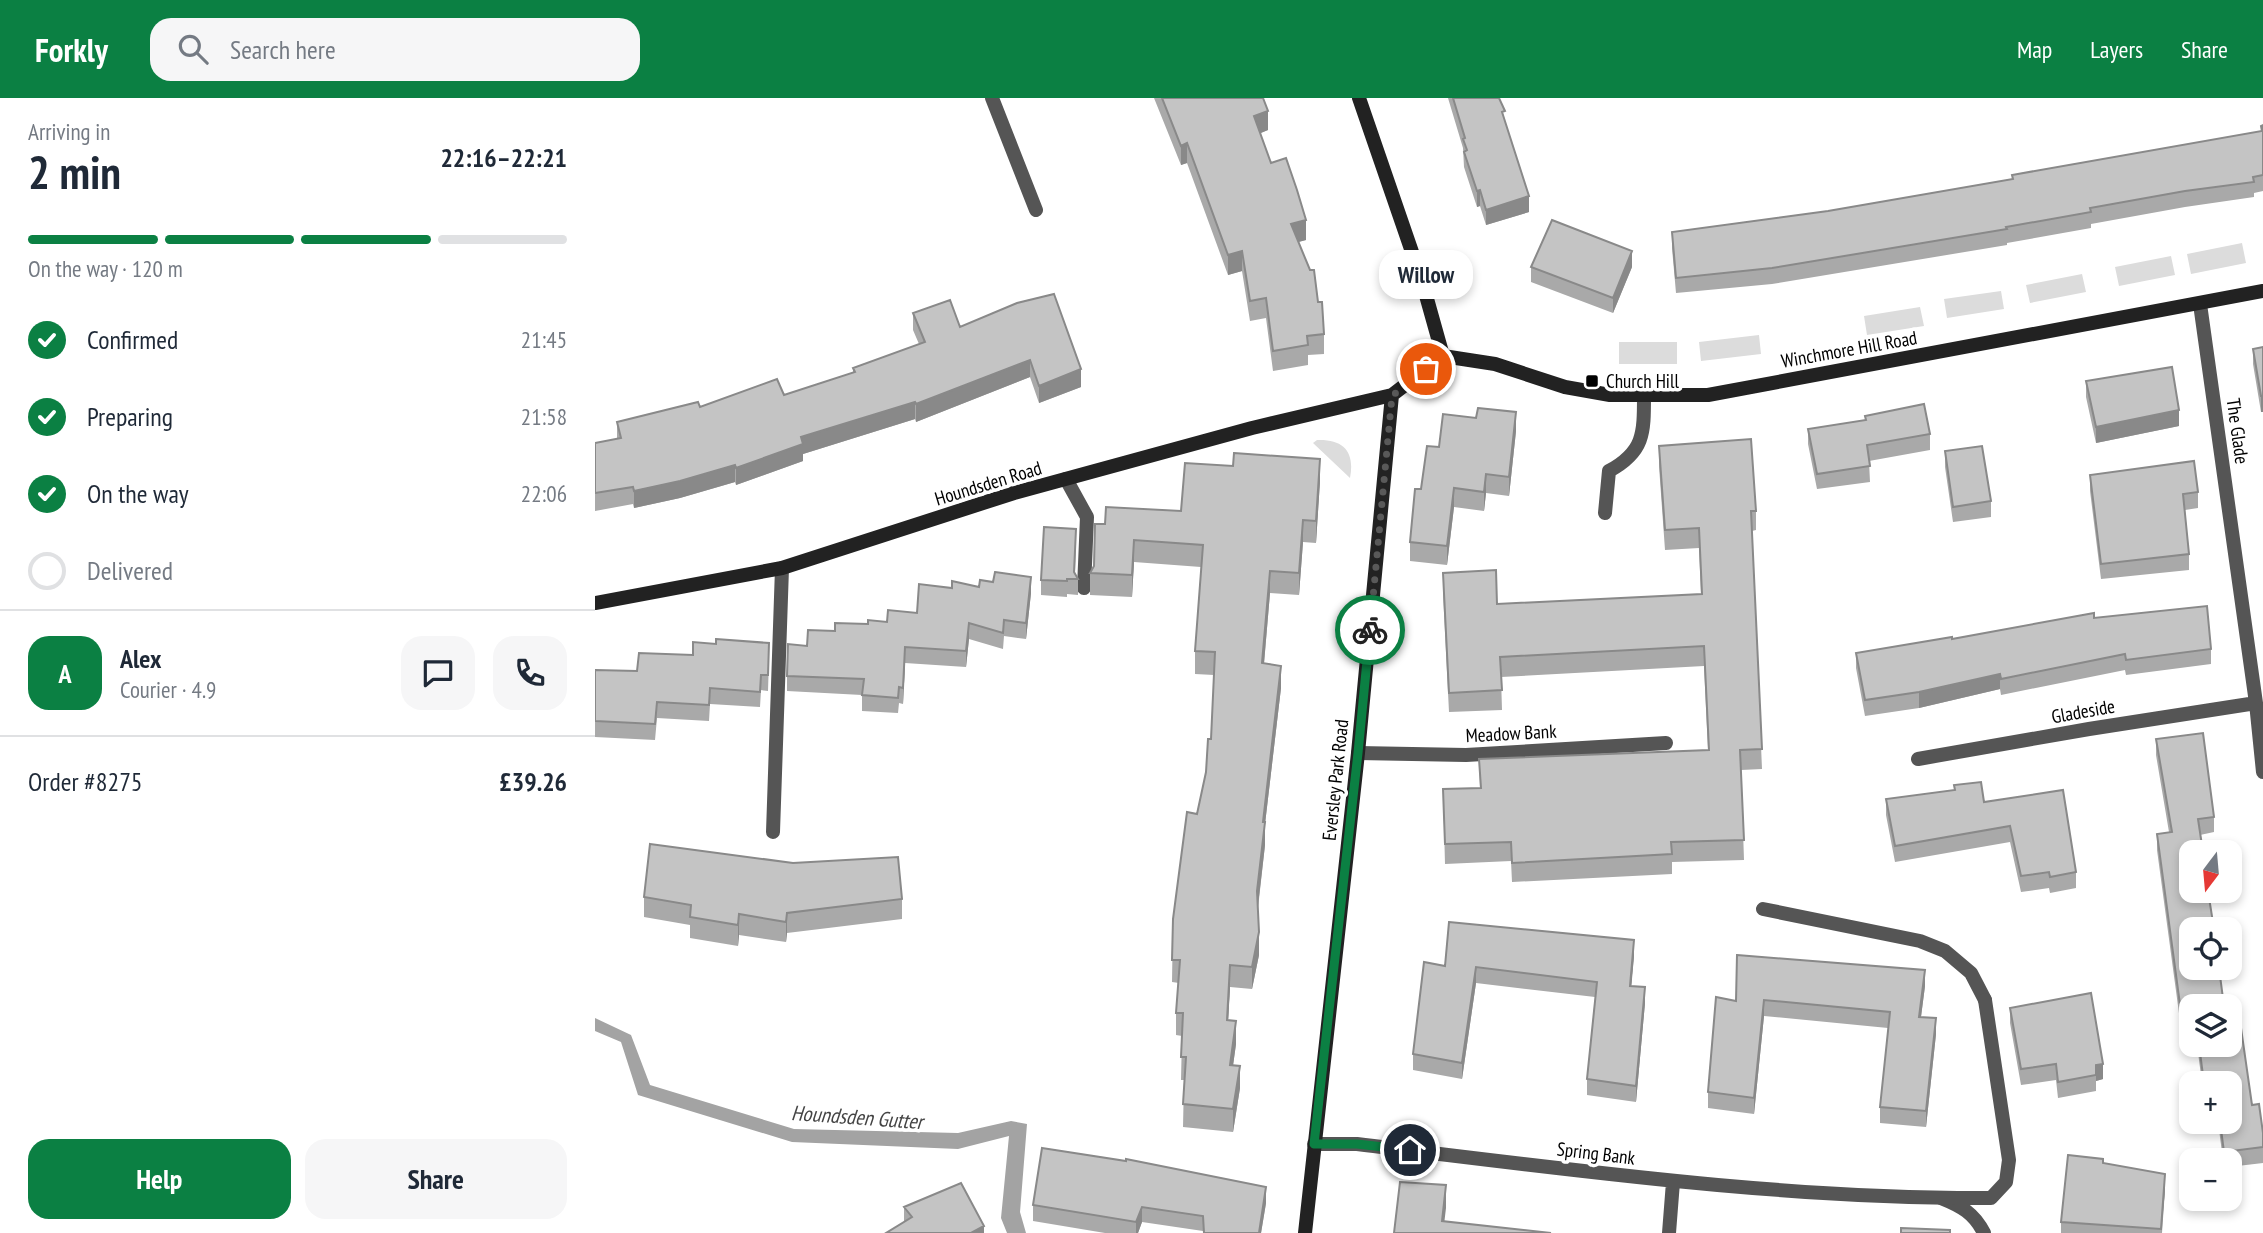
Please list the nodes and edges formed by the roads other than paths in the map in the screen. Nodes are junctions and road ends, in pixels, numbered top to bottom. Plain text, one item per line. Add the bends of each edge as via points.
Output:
1 (992, 98) edge
2 (1359, 98) edge
3 (1036, 210) dead end
4 (2263, 291) edge
5 (2200, 303) junction
6 (1443, 356) junction
7 (1392, 396) junction
8 (1644, 396) junction
9 (1066, 479) junction
10 (1605, 513) dead end
11 (782, 568) junction
12 (1084, 588) dead end
13 (595, 603) edge
14 (2256, 702) junction
15 (1665, 743) dead end
16 (1358, 753) junction
17 (1918, 759) dead end
18 (2263, 772) edge
19 (773, 832) dead end
20 (1763, 909) dead end
21 (1314, 1144) junction
22 (1672, 1182) junction
23 (1941, 1198) junction
24 (1305, 1233) edge
25 (1669, 1233) edge
26 (1984, 1233) edge

1 - 3 street
2 - 6 street via 1411,245
4 - 5 street, Winchmore Hill Road
5 - 8 street, Winchmore Hill Road via 1708,395
5 - 14 street, The Glade
6 - 7 street
6 - 8 street, Winchmore Hill Road via 1495,364 1565,387
7 - 9 street, Houndsden Road via 1252,428
7 - 16 street, Eversley Park Road
8 - 10 street via 1639,447 1625,463 1609,471
9 - 11 street, Houndsden Road
9 - 12 street via 1087,517
11 - 13 street, Houndsden Road
11 - 19 street
14 - 17 street, Gladeside
14 - 18 street, The Glade
15 - 16 street, Meadow Bank via 1466,755
16 - 21 street, Eversley Park Road
20 - 23 street, Spring Bank via 1920,941 1945,951 1971,973 1985,1000 2009,1171 2006,1182 1991,1198
21 - 22 street, Spring Bank via 1357,1144
21 - 24 street, Eversley Park Road
22 - 23 street, Spring Bank
22 - 25 street
23 - 26 street via 1966,1209

